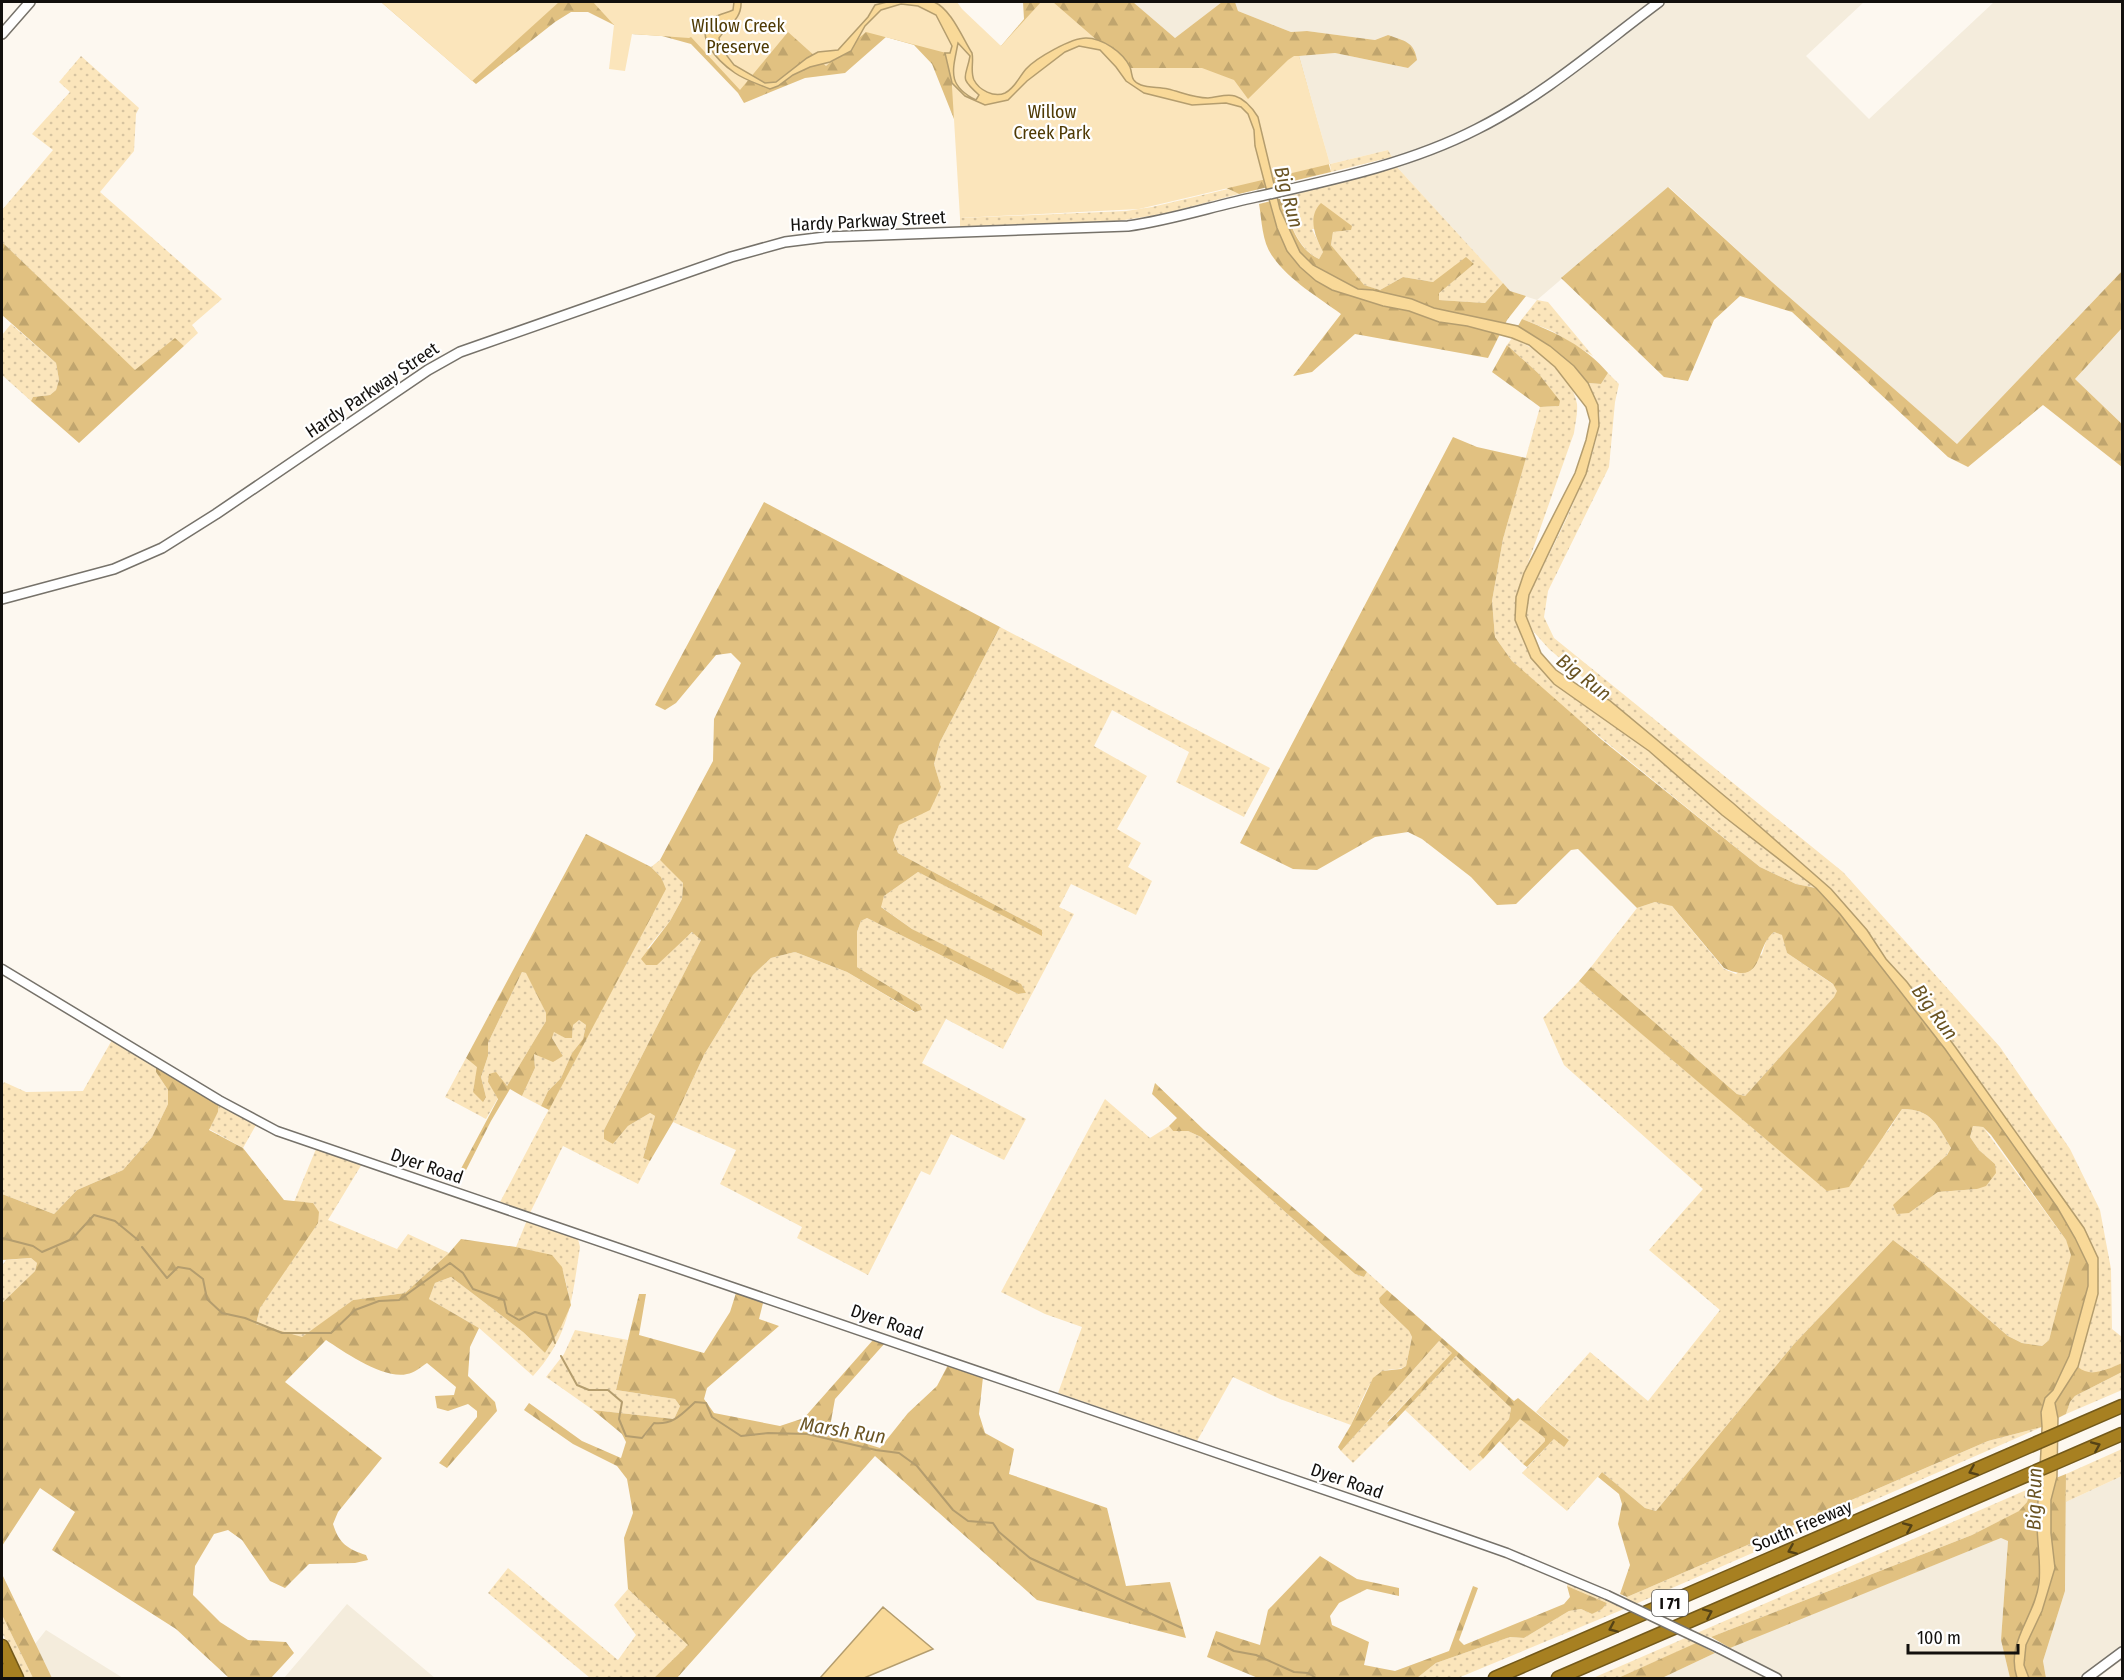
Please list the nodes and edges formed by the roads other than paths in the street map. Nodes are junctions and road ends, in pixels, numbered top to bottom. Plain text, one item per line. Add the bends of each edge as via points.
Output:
1 (30, 2) edge
2 (1659, 2) edge
3 (2, 34) edge
4 (2, 599) edge
5 (2, 969) edge
6 (2122, 1406) edge
7 (2122, 1434) edge
8 (2, 1646) edge
9 (2122, 1652) edge
10 (2, 1670) edge
11 (6, 1678) edge
12 (17, 1678) edge
13 (1495, 1678) edge
14 (1558, 1678) edge
15 (1777, 1678) edge
16 (2087, 1678) edge

1 - 3 main road
2 - 4 main road, Hardy Parkway Street via 1532,97 1476,130 1406,159 1175,218 1128,226 800,239 768,245 460,352 162,548 114,569
5 - 15 street, Dyer Road, bridge via 219,1100 295,1138 1503,1552 1607,1595
6 -> 13 highway, South Freeway / I 71
14 -> 7 highway, I 71
8 - 12 highway
9 - 16 main road
10 - 11 highway

